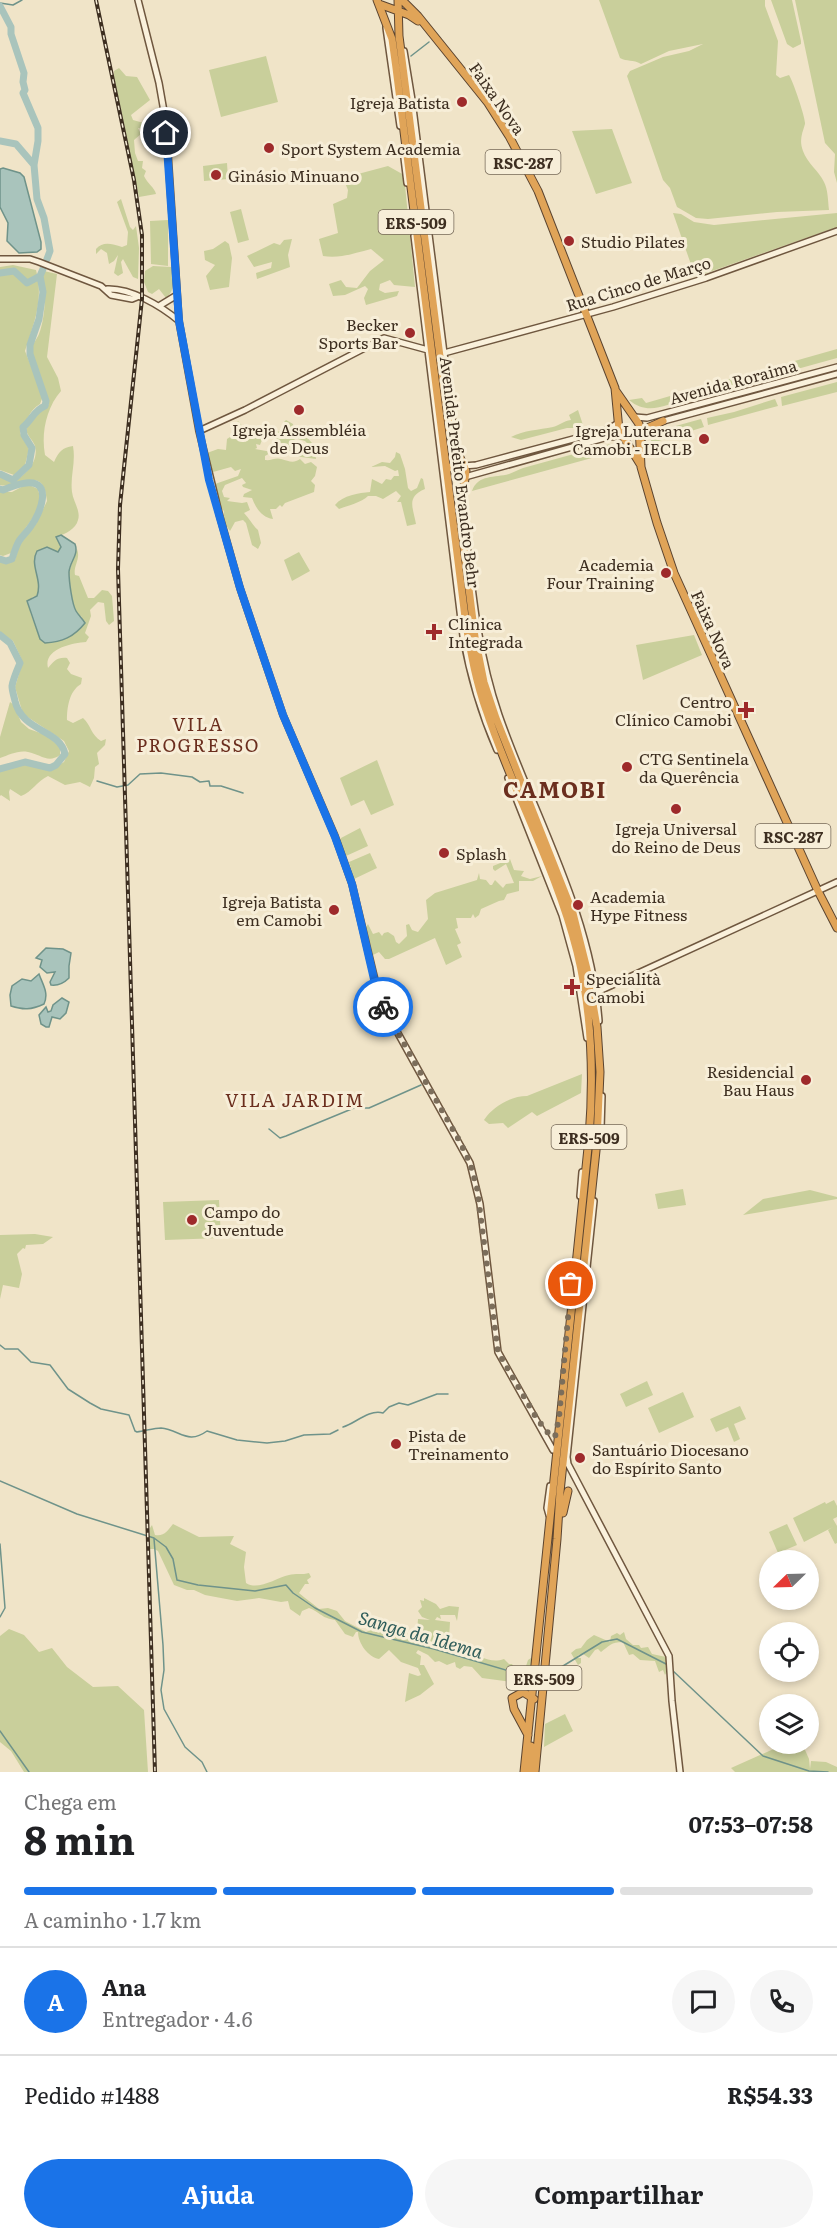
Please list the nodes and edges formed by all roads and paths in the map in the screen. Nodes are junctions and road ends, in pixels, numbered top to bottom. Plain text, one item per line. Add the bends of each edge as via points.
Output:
1 (138, 0) edge
2 (398, 0) edge
3 (376, 1) edge
4 (387, 7) junction
5 (398, 11) junction
6 (409, 15) junction
7 (399, 22) junction
8 (386, 24) junction
9 (427, 28) junction
10 (399, 36) junction
11 (395, 61) junction
12 (393, 77) junction
13 (400, 99) junction
14 (409, 108) junction
15 (415, 130) junction
16 (415, 152) junction
17 (837, 231) edge
18 (0, 259) edge
19 (423, 275) junction
20 (420, 294) junction
21 (177, 295) junction
22 (159, 306) junction
23 (428, 310) junction
24 (586, 314) junction
25 (179, 321) junction
26 (437, 335) junction
27 (430, 351) junction
28 (444, 352) junction
29 (441, 363) junction
30 (837, 367) edge
31 (837, 375) edge
32 (442, 376) junction
33 (615, 391) junction
34 (635, 417) junction
35 (663, 421) junction
36 (618, 423) junction
37 (199, 431) junction
38 (640, 431) junction
39 (622, 436) junction
40 (460, 456) junction
41 (463, 466) junction
42 (641, 467) junction
43 (447, 469) junction
44 (465, 477) junction
45 (449, 478) junction
46 (461, 498) junction
47 (452, 506) junction
48 (448, 520) junction
49 (457, 545) junction
50 (472, 616) junction
51 (480, 636) junction
52 (478, 656) junction
53 (488, 716) junction
54 (489, 731) junction
55 (498, 742) junction
56 (503, 760) junction
57 (516, 767) junction
58 (524, 777) junction
59 (523, 786) junction
60 (530, 824) junction
61 (533, 844) junction
62 (545, 860) junction
63 (837, 882) edge
64 (818, 891) junction
65 (566, 914) junction
66 (837, 928) edge
67 (579, 932) junction
68 (568, 936) junction
69 (588, 951) junction
70 (577, 953) junction
71 (583, 983) junction
72 (594, 991) junction
73 (599, 1027) junction
74 (599, 1051) junction
75 (591, 1097) junction
76 (599, 1108) junction
77 (594, 1168) junction
78 (595, 1194) junction
79 (574, 1294) junction
80 (581, 1311) junction
81 (570, 1328) junction
82 (565, 1348) junction
83 (578, 1353) junction
84 (570, 1369) junction
85 (537, 1419) junction
86 (560, 1439) junction
87 (554, 1450) junction
88 (561, 1457) junction
89 (565, 1466) junction
90 (577, 1480) junction
91 (554, 1484) junction
92 (582, 1489) junction
93 (570, 1490) junction
94 (560, 1492) junction
95 (549, 1517) junction
96 (557, 1539) junction
97 (531, 1696) junction
98 (528, 1735) junction
99 (525, 1772) edge
100 (533, 1772) edge
101 (680, 1772) edge

1 - 21 main road via 166,123
2 - 4 highway
2 - 5 highway, Avenida Prefeito Evandro Behr
2 - 9 highway, Faixa Nova / RSC-287
3 - 4 highway, Faixa Nova / RSC-287
3 - 8 highway, Avenida Prefeito Evandro Behr / ERS-509
4 - 5 highway, Faixa Nova / RSC-287
5 - 6 highway, Faixa Nova / RSC-287
5 - 7 highway, Avenida Prefeito Evandro Behr / ERS-509
6 - 7 highway
6 - 9 highway, Faixa Nova / RSC-287
7 - 10 highway, Avenida Prefeito Evandro Behr / ERS-509
8 - 11 highway, Avenida Prefeito Evandro Behr / ERS-509
8 - 12 main road, Avenida Prefeito Evandro Behr / ERS-509
9 - 24 highway, Faixa Nova / RSC-287 via 474,85 516,148 546,209
10 - 14 highway, Avenida Prefeito Evandro Behr / ERS-509
10 - 15 main road, Avenida Prefeito Evandro Behr / ERS-509 via 404,47
11 - 12 highway, ERS-509
11 - 13 highway, Avenida Prefeito Evandro Behr / ERS-509
12 - 13 highway, ERS-509
12 - 20 main road, Avenida Prefeito Evandro Behr / ERS-509
13 - 19 highway, Avenida Prefeito Evandro Behr / ERS-509
14 - 15 highway, ERS-509
14 - 16 highway, Avenida Prefeito Evandro Behr / ERS-509
15 - 16 highway, ERS-509
15 - 28 main road, Avenida Prefeito Evandro Behr / ERS-509
16 - 26 highway, Avenida Prefeito Evandro Behr / ERS-509
17 - 24 main road, Rua Cinco de Março via 706,278
18 - 22 main road via 30,259
19 - 20 highway, ERS-509
19 - 23 highway, Avenida Prefeito Evandro Behr / ERS-509
20 - 23 highway, ERS-509
20 - 27 main road, Avenida Prefeito Evandro Behr / ERS-509
21 - 22 main road
21 - 25 main road
22 - 25 main road
23 - 27 highway, Avenida Prefeito Evandro Behr / ERS-509
24 - 28 main road, Rua Cinco de Março
24 - 33 highway, Faixa Nova / RSC-287
25 - 37 main road
26 - 28 highway, ERS-509
26 - 29 highway, Avenida Prefeito Evandro Behr / ERS-509
27 - 29 highway
27 - 37 main road via 381,339
27 - 43 highway, Avenida Prefeito Evandro Behr / ERS-509
27 - 48 main road, Avenida Prefeito Evandro Behr / ERS-509
28 - 32 highway, ERS-509
28 - 40 main road, Avenida Prefeito Evandro Behr / ERS-509 via 453,432
29 - 32 highway, Avenida Prefeito Evandro Behr / ERS-509
30 - 34 main road, Avenida Roraima via 647,418
31 - 35 main road, Avenida Roraima
32 - 40 highway, Avenida Prefeito Evandro Behr / ERS-509 via 450,435
33 - 34 highway, Faixa Nova / RSC-287
33 - 36 highway, Faixa Nova / RSC-287
34 - 36 highway via 625,417
34 - 38 highway, RSC-287
35 - 38 main road, Avenida Roraima
35 - 42 highway via 644,432
36 - 39 highway, RSC-287
36 - 41 main road via 607,430
37 - 85 main road via 220,518 257,639 352,884 380,1001 470,1163 478,1196 498,1352
38 - 39 highway via 632,438
38 - 42 highway, Faixa Nova / RSC-287
39 - 42 highway, Faixa Nova / RSC-287
39 - 44 main road via 608,436
40 - 41 highway, Avenida Prefeito Evandro Behr / ERS-509
41 - 43 highway via 456,464
41 - 44 highway, ERS-509
42 - 64 highway, Faixa Nova / RSC-287 via 674,573
43 - 45 highway, Avenida Prefeito Evandro Behr / ERS-509
44 - 45 highway via 457,481
44 - 46 highway, Avenida Prefeito Evandro Behr / ERS-509
45 - 47 highway, Avenida Prefeito Evandro Behr / ERS-509
46 - 50 highway, Avenida Prefeito Evandro Behr / ERS-509
46 - 51 main road, Avenida Prefeito Evandro Behr / ERS-509
47 - 48 highway, ERS-509
47 - 49 highway, Avenida Prefeito Evandro Behr / ERS-509
48 - 49 highway, ERS-509
48 - 54 main road, Avenida Prefeito Evandro Behr / ERS-509 via 465,648
49 - 53 highway, Avenida Prefeito Evandro Behr / ERS-509 via 470,649
50 - 51 highway, ERS-509
50 - 52 highway, Avenida Prefeito Evandro Behr / ERS-509
51 - 52 highway, ERS-509
51 - 58 main road, Avenida Prefeito Evandro Behr / ERS-509 via 495,704
52 - 57 highway, Avenida Prefeito Evandro Behr / ERS-509 via 496,718
53 - 54 highway, ERS-509
53 - 55 highway, Avenida Prefeito Evandro Behr / ERS-509
54 - 55 highway, ERS-509
54 - 56 main road, Avenida Prefeito Evandro Behr / ERS-509
55 - 56 highway, Avenida Prefeito Evandro Behr / ERS-509
56 - 57 highway, ERS-509
56 - 60 highway, Avenida Prefeito Evandro Behr / ERS-509
56 - 61 main road, Avenida Prefeito Evandro Behr / ERS-509
57 - 58 highway, ERS-509
57 - 59 highway, Avenida Prefeito Evandro Behr / ERS-509
58 - 59 highway, ERS-509
58 - 69 main road, Avenida Prefeito Evandro Behr / ERS-509 via 570,892
59 - 67 highway, Avenida Prefeito Evandro Behr / ERS-509
60 - 61 highway, ERS-509
60 - 62 highway, Avenida Prefeito Evandro Behr / ERS-509
61 - 62 highway, ERS-509
61 - 68 main road, Avenida Prefeito Evandro Behr / ERS-509
62 - 65 highway, Avenida Prefeito Evandro Behr / ERS-509
63 - 64 main road
64 - 66 highway, Faixa Nova / RSC-287
64 - 72 main road
65 - 68 highway, ERS-509
65 - 70 highway, Avenida Prefeito Evandro Behr / ERS-509
67 - 69 highway, ERS-509
67 - 72 highway, Avenida Prefeito Evandro Behr / ERS-509
68 - 70 highway, ERS-509
68 - 75 main road, Avenida Prefeito Evandro Behr / ERS-509 via 586,1029
69 - 72 main road, Avenida Prefeito Evandro Behr / ERS-509
70 - 71 highway, Avenida Prefeito Evandro Behr / ERS-509
71 - 72 highway
71 - 75 highway, Avenida Prefeito Evandro Behr / ERS-509 via 592,1056
72 - 73 main road, Avenida Prefeito Evandro Behr / ERS-509
72 - 74 highway, Avenida Prefeito Evandro Behr / ERS-509
73 - 74 highway, ERS-509
73 - 78 main road, Avenida Prefeito Evandro Behr / ERS-509 via 602,1115
74 - 76 highway, Avenida Prefeito Evandro Behr / ERS-509
75 - 76 highway, ERS-509
75 - 79 highway, Avenida Prefeito Evandro Behr / ERS-509
75 - 82 main road, Avenida Prefeito Evandro Behr / ERS-509
76 - 77 highway, Avenida Prefeito Evandro Behr / ERS-509
77 - 78 highway, ERS-509
77 - 80 highway, Avenida Prefeito Evandro Behr / ERS-509
78 - 80 main road, Avenida Prefeito Evandro Behr / ERS-509
79 - 80 highway, ERS-509 via 575,1306
79 - 81 highway, Avenida Prefeito Evandro Behr / ERS-509
80 - 83 main road, Avenida Prefeito Evandro Behr / ERS-509
80 - 84 highway, Avenida Prefeito Evandro Behr / ERS-509
81 - 82 highway, ERS-509
81 - 84 highway, Avenida Prefeito Evandro Behr / ERS-509
82 - 84 highway, ERS-509
82 - 86 main road, Avenida Prefeito Evandro Behr / ERS-509
83 - 84 highway, ERS-509
83 - 89 main road, Avenida Prefeito Evandro Behr / ERS-509
84 - 86 highway, Avenida Prefeito Evandro Behr / ERS-509
85 - 86 main road via 549,1434
85 - 87 main road
86 - 87 main road, Avenida Prefeito Evandro Behr / ERS-509
86 - 88 highway, Avenida Prefeito Evandro Behr / ERS-509
87 - 88 highway, ERS-509
87 - 95 main road, Avenida Prefeito Evandro Behr / ERS-509
88 - 89 highway
88 - 91 highway, Avenida Prefeito Evandro Behr / ERS-509
89 - 90 main road
89 - 94 highway, Avenida Prefeito Evandro Behr / ERS-509
90 - 92 main road
90 - 93 main road, ERS-509
91 - 94 highway
91 - 95 highway, Avenida Prefeito Evandro Behr / ERS-509
92 - 93 main road
92 - 101 main road via 669,1656
93 - 94 main road
93 - 96 highway, ERS-509
94 - 96 highway, Avenida Prefeito Evandro Behr / ERS-509
95 - 97 highway, Avenida Prefeito Evandro Behr / ERS-509
96 - 100 highway, Avenida Prefeito Evandro Behr / ERS-509
97 - 98 highway, Avenida Prefeito Evandro Behr / ERS-509
97 - 98 highway, ERS-509 via 523,1692 512,1698
97 - 100 highway, ERS-509 via 535,1703
98 - 99 highway, Avenida Prefeito Evandro Behr / ERS-509

